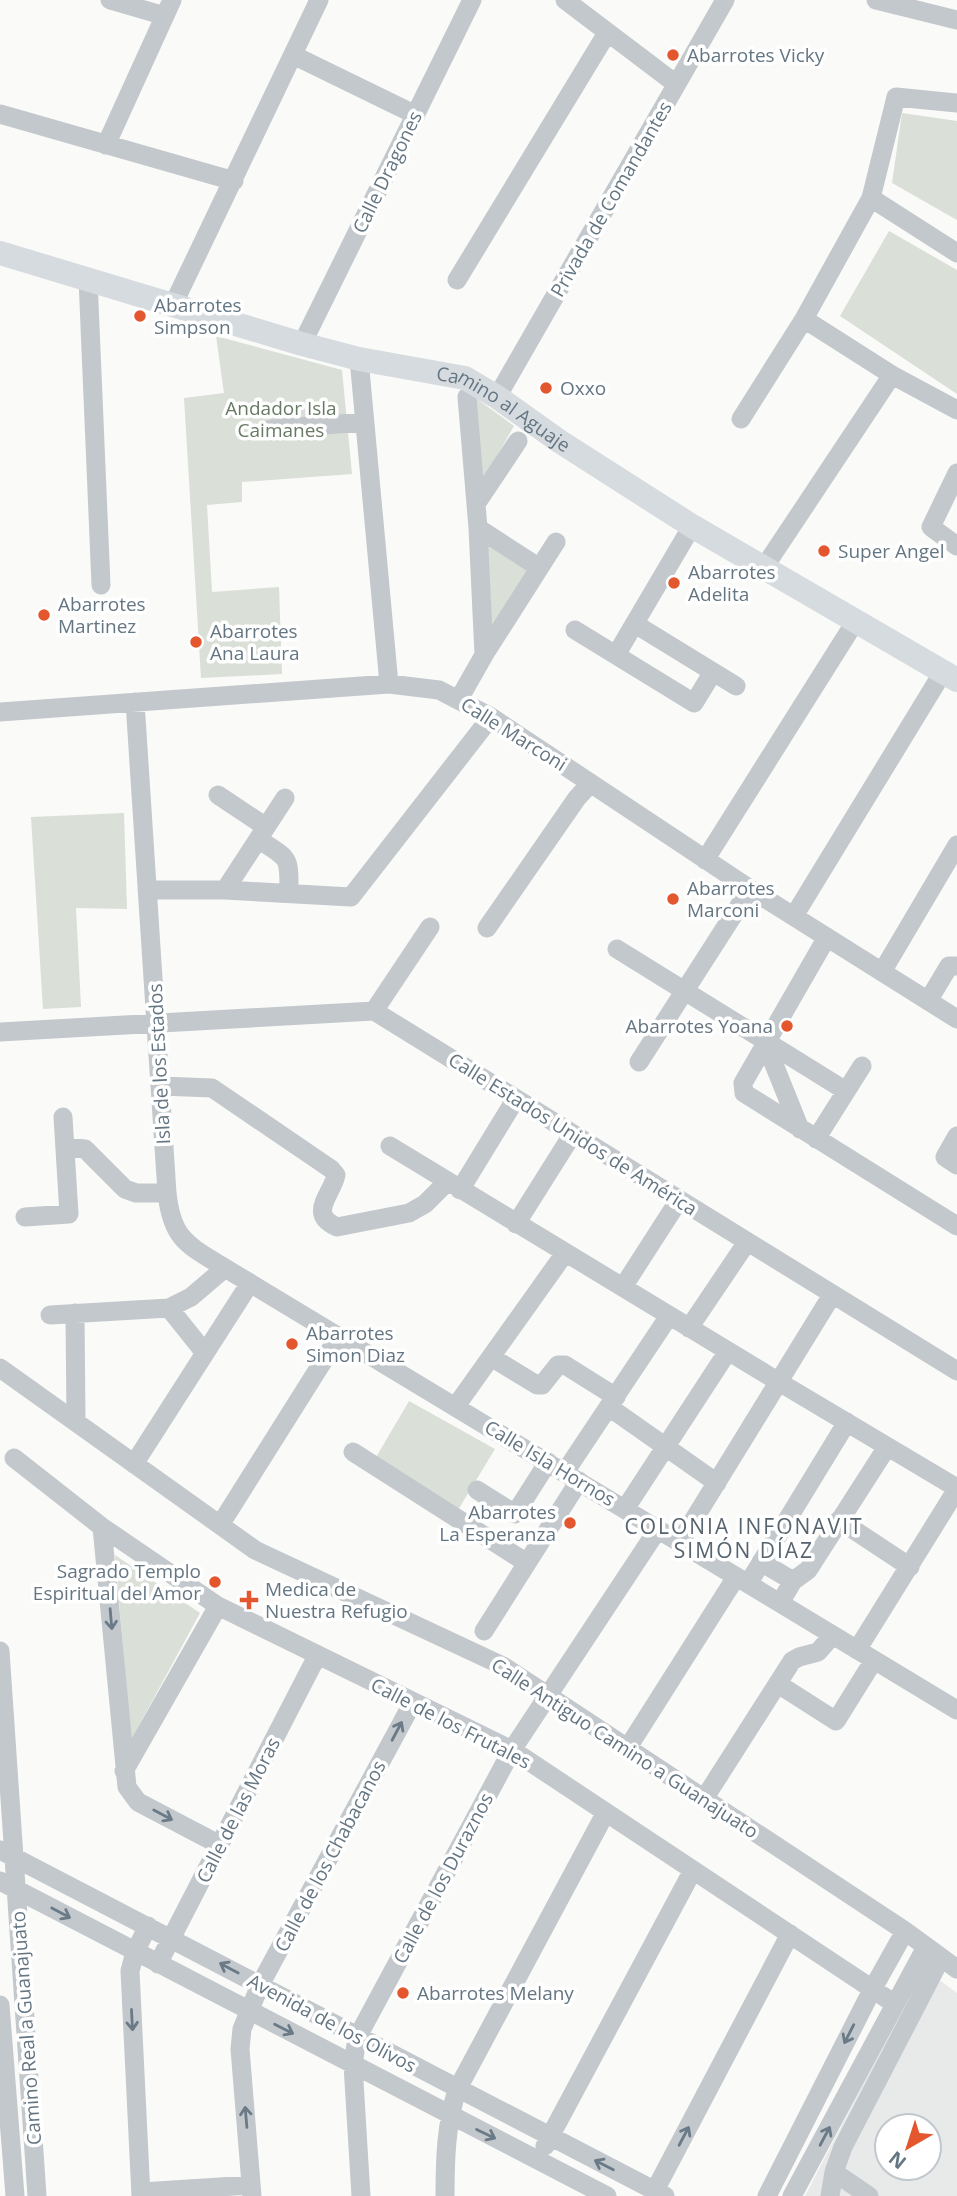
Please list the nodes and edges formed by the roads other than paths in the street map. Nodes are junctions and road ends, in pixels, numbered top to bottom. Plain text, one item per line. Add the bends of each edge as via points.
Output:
1 (110, 0) edge
2 (319, 0) edge
3 (472, 0) edge
4 (565, 0) edge
5 (725, 0) edge
6 (876, 0) edge
7 (586, 6) edge
8 (169, 8) edge
9 (957, 20) edge
10 (607, 33) junction
11 (293, 55) junction
12 (676, 84) junction
13 (957, 103) edge
14 (0, 114) edge
15 (416, 115) junction
16 (106, 145) junction
17 (234, 181) junction
18 (871, 198) junction
19 (0, 253) edge
20 (957, 253) edge
21 (88, 279) junction
22 (457, 280) dead end
23 (173, 304) junction
24 (804, 319) junction
25 (302, 344) junction
26 (359, 359) junction
27 (892, 375) junction
28 (467, 397) dead end
29 (497, 397) junction
30 (957, 410) edge
31 (741, 419) dead end
32 (364, 422) junction
33 (271, 429) dead end
34 (518, 441) dead end
35 (957, 473) edge
36 (476, 504) junction
37 (692, 526) junction
38 (478, 528) junction
39 (555, 542) dead end
40 (957, 546) edge
41 (538, 567) junction
42 (763, 569) junction
43 (101, 585) dead end
44 (855, 622) junction
45 (635, 624) junction
46 (575, 630) dead end
47 (484, 655) junction
48 (616, 655) junction
49 (713, 672) junction
50 (950, 676) edge
51 (389, 684) junction
52 (736, 686) dead end
53 (459, 699) junction
54 (135, 702) junction
55 (0, 712) edge
56 (491, 718) junction
57 (590, 784) junction
58 (218, 795) dead end
59 (285, 798) dead end
60 (262, 833) junction
61 (957, 845) edge
62 (705, 860) junction
63 (750, 889) junction
64 (147, 890) junction
65 (225, 890) junction
66 (289, 893) junction
67 (794, 916) junction
68 (430, 927) dead end
69 (487, 928) dead end
70 (827, 937) junction
71 (617, 949) dead end
72 (957, 965) edge
73 (882, 972) junction
74 (683, 992) junction
75 (928, 1001) junction
76 (374, 1011) junction
77 (957, 1019) edge
78 (157, 1023) junction
79 (0, 1032) edge
80 (765, 1042) junction
81 (639, 1062) dead end
82 (862, 1066) dead end
83 (161, 1086) junction
84 (846, 1091) junction
85 (515, 1100) junction
86 (63, 1117) dead end
87 (808, 1134) junction
88 (572, 1135) junction
89 (957, 1136) edge
90 (390, 1146) dead end
91 (65, 1147) junction
92 (957, 1165) edge
93 (454, 1186) junction
94 (167, 1193) junction
95 (679, 1200) junction
96 (25, 1217) dead end
97 (516, 1224) junction
98 (957, 1226) edge
99 (741, 1250) junction
100 (565, 1253) junction
101 (225, 1268) junction
102 (250, 1283) junction
103 (623, 1287) junction
104 (832, 1295) junction
105 (169, 1308) junction
106 (75, 1313) junction
107 (50, 1315) dead end
108 (669, 1316) junction
109 (689, 1328) junction
110 (339, 1336) junction
111 (728, 1352) junction
112 (205, 1353) junction
113 (491, 1357) junction
114 (0, 1368) edge
115 (957, 1371) edge
116 (779, 1382) junction
117 (612, 1402) junction
118 (456, 1406) junction
119 (76, 1421) junction
120 (847, 1422) junction
121 (665, 1446) junction
122 (887, 1447) junction
123 (353, 1452) dead end
124 (14, 1458) dead end
125 (548, 1462) junction
126 (134, 1464) junction
127 (572, 1477) junction
128 (717, 1483) junction
129 (957, 1488) edge
130 (477, 1490) dead end
131 (625, 1509) junction
132 (839, 1520) junction
133 (937, 1523) junction
134 (220, 1525) junction
135 (102, 1527) junction
136 (957, 1527) edge
137 (658, 1529) junction
138 (680, 1542) junction
139 (761, 1562) junction
140 (527, 1563) junction
141 (910, 1567) junction
142 (742, 1580) junction
143 (793, 1581) junction
144 (780, 1603) junction
145 (218, 1606) junction
146 (484, 1632) dead end
147 (832, 1636) junction
148 (0, 1651) edge
149 (865, 1655) junction
150 (317, 1656) junction
151 (778, 1684) junction
152 (547, 1696) junction
153 (413, 1702) junction
154 (957, 1710) edge
155 (627, 1749) junction
156 (512, 1750) junction
157 (124, 1771) junction
158 (705, 1800) junction
159 (606, 1812) junction
160 (220, 1845) junction
161 (7, 1853) edge
162 (693, 1870) junction
163 (8, 1885) edge
164 (148, 1926) junction
165 (905, 1931) junction
166 (790, 1934) junction
167 (172, 1938) junction
168 (135, 1952) junction
169 (942, 1958) edge
170 (158, 1964) junction
171 (260, 1985) junction
172 (872, 1990) junction
173 (895, 2004) junction
174 (0, 2007) edge
175 (24, 2007) junction
176 (248, 2011) junction
177 (357, 2038) junction
178 (353, 2065) junction
179 (457, 2090) junction
180 (449, 2116) junction
181 (551, 2137) junction
182 (538, 2160) junction
183 (35, 2171) junction
184 (834, 2172) junction
185 (6, 2173) edge
186 (252, 2191) edge
187 (141, 2194) edge
188 (657, 2194) edge
189 (15, 2196) edge
190 (37, 2196) edge
191 (361, 2196) edge
192 (444, 2196) edge
193 (607, 2196) edge
194 (766, 2196) edge
195 (792, 2196) edge
196 (830, 2196) edge
197 (869, 2196) edge

1 - 8 street
2 - 11 street
3 - 15 street, Calle Dragones
4 - 7 street
5 - 12 street, Privada de Comandantes
6 - 9 street
7 - 10 street
8 - 16 street
10 - 12 street
10 - 22 street
11 - 15 street
11 - 17 street
12 - 29 street, Privada de Comandantes
13 - 18 street via 896,97
14 - 16 street
15 - 25 street, Calle Dragones
16 - 17 street
17 - 23 street
18 - 20 street
18 - 24 street
19 - 21 main road, Camino al Aguaje
21 - 23 main road, Camino al Aguaje
21 - 43 street
23 - 25 main road, Camino al Aguaje
24 - 27 street
24 - 31 street
25 - 26 main road, Camino al Aguaje
26 - 29 main road, Camino al Aguaje via 456,375
26 - 32 street
27 - 30 street
27 - 42 street
28 - 36 street
29 - 37 main road, Camino al Aguaje
32 - 33 street
32 - 51 street
34 - 36 street
35 - 40 street via 931,527
36 - 38 street
37 - 42 main road, Camino al Aguaje
37 - 45 street
38 - 41 street
38 - 47 street
39 - 41 street
41 - 47 street
42 - 44 main road, Camino al Aguaje
44 - 50 main road, Camino al Aguaje
44 - 62 street
45 - 48 street
45 - 49 street
46 - 48 street
47 - 53 street
48 - 49 street via 694,703
49 - 52 street
50 - 67 street
51 - 53 street, Calle Marconi via 439,690
51 - 54 street, Calle Marconi
53 - 56 street, Calle Marconi
54 - 55 street, Calle Marconi
54 - 64 street, Isla de los Estados
56 - 57 street, Calle Marconi
56 - 66 street via 351,897
57 - 62 street, Calle Marconi
57 - 69 street
58 - 60 street
59 - 60 street
60 - 65 street
60 - 66 street via 289,864
61 - 73 street
62 - 63 street, Calle Marconi
63 - 67 street, Calle Marconi
63 - 74 street
64 - 65 street
64 - 78 street, Isla de los Estados
65 - 66 street
67 - 70 street, Calle Marconi
68 - 76 street
70 - 73 street, Calle Marconi
70 - 80 street
71 - 74 street
72 - 75 street via 949,965
73 - 75 street, Calle Marconi
74 - 80 street
74 - 81 street
75 - 77 street, Calle Marconi
76 - 78 street
76 - 85 street, Calle Estados Unidos de América
78 - 79 street
78 - 83 street, Isla de los Estados
80 - 84 street
80 - 87 street
80 - 87 street via 743,1083 744,1093
82 - 84 street
83 - 93 street via 212,1088 331,1169 336,1175 334,1184 321,1211 328,1223 337,1227 409,1213
83 - 94 street, Isla de los Estados
84 - 87 street
85 - 88 street, Calle Estados Unidos de América
85 - 93 street
86 - 91 street
87 - 98 street
88 - 95 street, Calle Estados Unidos de América
88 - 97 street
89 - 92 street via 944,1157
90 - 93 street
91 - 94 street via 85,1149 125,1189
91 - 96 street via 69,1214
93 - 97 street
94 - 101 street, Isla de los Estados via 178,1234
95 - 99 street, Calle Estados Unidos de América
95 - 103 street
97 - 100 street
99 - 104 street, Calle Estados Unidos de América
99 - 109 street
100 - 103 street
100 - 113 street
101 - 102 street, Isla de los Estados
101 - 105 street via 191,1297
102 - 110 street, Isla de los Estados
102 - 112 street
103 - 108 street
104 - 115 street, Calle Estados Unidos de América
104 - 116 street
105 - 106 street
105 - 112 street
106 - 107 street
106 - 119 street
108 - 109 street
108 - 117 street
109 - 111 street
110 - 118 street, Calle Isla Hornos
110 - 134 street
111 - 116 street
111 - 121 street
112 - 126 street
113 - 117 street via 537,1385 558,1365 565,1365
113 - 118 street
114 - 119 street, Calle Antiguo Camino a Guanajuato
116 - 120 street
116 - 128 street
117 - 121 street
117 - 127 street via 581,1448
118 - 125 street, Calle Isla Hornos
119 - 126 street, Calle Antiguo Camino a Guanajuato
120 - 122 street
120 - 139 street
121 - 128 street
121 - 131 street
122 - 129 street
122 - 132 street
123 - 140 street
124 - 135 street, Calle de los Frutales
125 - 127 street, Calle Isla Hornos
125 - 130 street via 515,1514
126 - 134 street, Calle Antiguo Camino a Guanajuato
127 - 131 street, Calle Isla Hornos
127 - 140 street
128 - 138 street
129 - 133 street
131 - 137 street, Calle Isla Hornos
132 - 141 street
132 - 143 street via 808,1570
133 - 136 street
133 - 141 street
134 - 152 street, Calle Antiguo Camino a Guanajuato via 255,1550 503,1666
135 - 145 street, Calle de los Frutales
135 -> 157 street
137 - 138 street, Calle Isla Hornos
137 - 152 street, Calle de los Duraznos
138 - 142 street, Calle Isla Hornos
139 - 142 street
139 - 143 street
140 - 146 street
141 - 149 street
142 - 144 street, Calle Isla Hornos
142 - 155 street
143 - 144 street
144 - 147 street, Calle Isla Hornos
145 - 150 street, Calle de los Frutales
145 - 157 street
147 - 149 street, Calle Isla Hornos
147 - 151 street via 818,1652 792,1661
148 - 161 street, Camino Real a Guanajuato
149 - 151 street via 836,1721
149 - 154 street, Calle Isla Hornos
150 - 153 street, Calle de los Frutales
150 - 160 street, Calle de las Moras
151 - 158 street
152 - 155 street, Calle Antiguo Camino a Guanajuato
152 - 156 street, Calle de los Duraznos
153 - 156 street, Calle de los Frutales
171 -> 153 street, Calle de los Chabacanos
155 - 158 street, Calle Antiguo Camino a Guanajuato
156 - 159 street, Calle de los Frutales
156 - 177 street, Calle de los Duraznos
157 -> 160 street via 127,1787 138,1802
158 - 165 street, Calle Antiguo Camino a Guanajuato
159 - 162 street, Calle de los Frutales
159 - 179 street
160 - 167 street, Calle de las Moras
161 - 163 street, Camino Real a Guanajuato
161 - 164 street, Avenida de los Olivos
162 - 166 street, Calle de los Frutales
162 - 181 street
163 -> 168 street, Avenida de los Olivos
163 - 175 street, Camino Real a Guanajuato
164 - 167 street, Avenida de los Olivos
164 - 168 street
165 - 169 street, Calle Antiguo Camino a Guanajuato
165 - 172 street
166 - 172 street, Calle de los Frutales
188 -> 166 street
167 - 170 street, Calle de las Moras
171 -> 167 street, Avenida de los Olivos
168 - 170 street, Avenida de los Olivos
168 -> 187 street via 130,1971
169 - 173 street
169 - 184 street
170 - 176 street, Avenida de los Olivos
171 - 176 street, Calle de los Chabacanos
171 - 177 street, Avenida de los Olivos
172 - 173 street, Calle de los Frutales
172 -> 194 street
195 -> 173 street
174 - 175 street
174 - 185 street, Camino Real a Guanajuato
175 - 183 street, Camino Real a Guanajuato
176 -> 178 street, Avenida de los Olivos
186 -> 176 street, Calle de los Chabacanos via 240,2049
177 - 178 street, Calle de los Duraznos
177 - 179 street, Avenida de los Olivos
178 - 180 street, Avenida de los Olivos
178 - 191 street, Calle de los Duraznos
179 - 180 street
179 - 181 street, Avenida de los Olivos
180 -> 182 street, Avenida de los Olivos
180 - 192 street
181 - 182 street
188 -> 181 street, Avenida de los Olivos
182 - 193 street, Avenida de los Olivos
183 - 185 street
183 - 190 street, Camino Real a Guanajuato
184 - 196 street
184 - 197 street
185 - 189 street, Camino Real a Guanajuato
186 - 187 street

